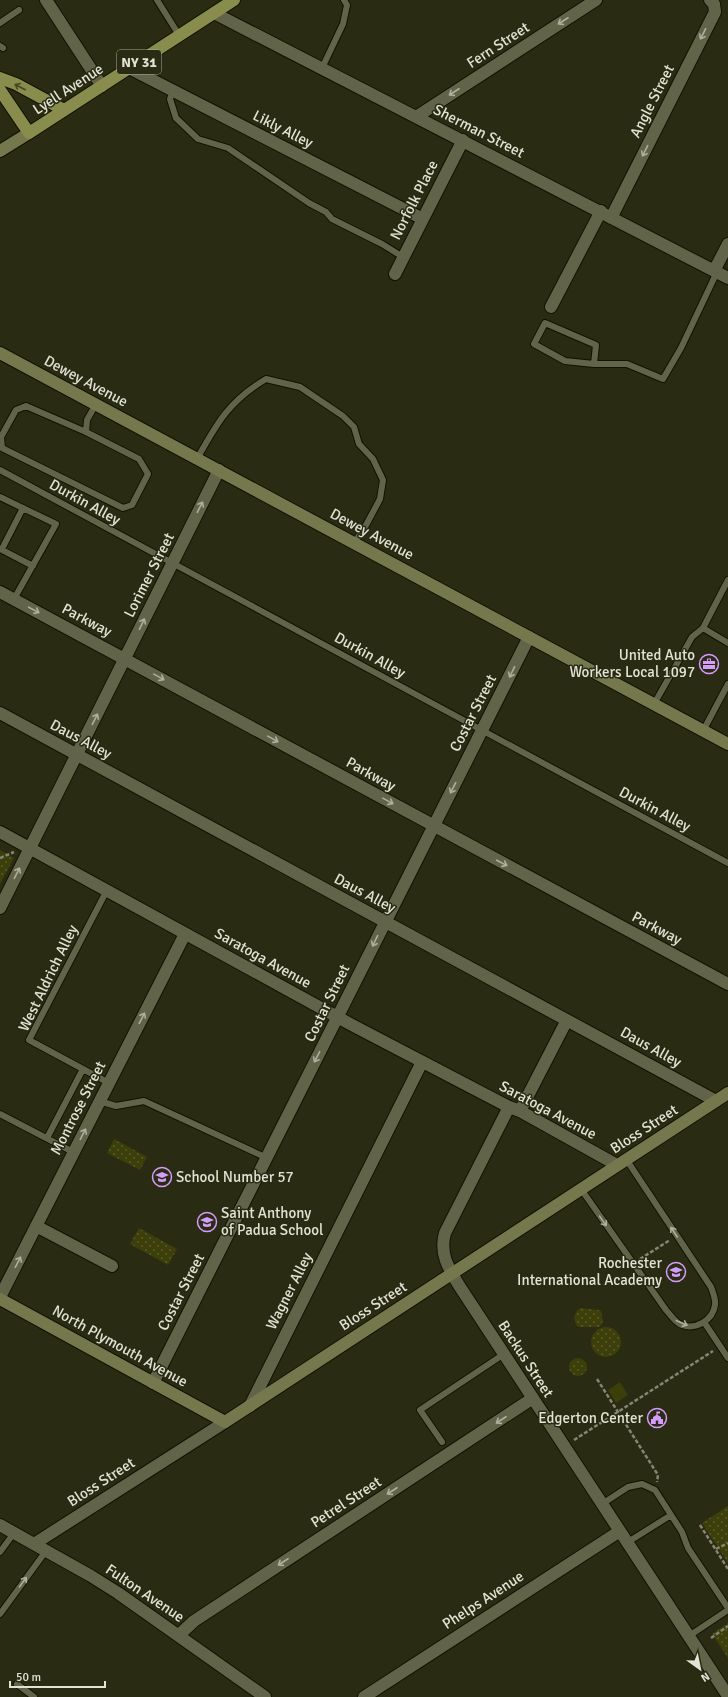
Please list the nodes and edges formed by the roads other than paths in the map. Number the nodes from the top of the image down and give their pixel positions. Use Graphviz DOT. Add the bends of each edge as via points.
graph roads {
  1 [pos="46,0"];
  2 [pos="157,0"];
  3 [pos="234,0"];
  4 [pos="344,0"];
  5 [pos="596,0"];
  6 [pos="710,0"];
  7 [pos="19,10"];
  8 [pos="214,13"];
  9 [pos="0,23"];
  10 [pos="179,35"];
  11 [pos="129,68"];
  12 [pos="322,68"];
  13 [pos="0,78"];
  14 [pos="102,86"];
  15 [pos="0,90"];
  16 [pos="173,91"];
  17 [pos="64,110"];
  18 [pos="416,117"];
  19 [pos="29,133"];
  20 [pos="463,140"];
  21 [pos="0,151"];
  22 [pos="606,214"];
  23 [pos="422,219"];
  24 [pos="728,244"];
  25 [pos="404,257"];
  26 [pos="720,273"];
  27 [pos="395,274"];
  28 [pos="551,307"];
  29 [pos="0,353"];
  30 [pos="594,364"];
  31 [pos="96,404"];
  32 [pos="86,432"];
  33 [pos="197,459"];
  34 [pos="0,470"];
  35 [pos="219,470"];
  36 [pos="0,497"];
  37 [pos="23,508"];
  38 [pos="354,543"];
  39 [pos="1,549"];
  40 [pos="172,563"];
  41 [pos="33,566"];
  42 [pos="728,580"];
  43 [pos="0,592"];
  44 [pos="14,599"];
  45 [pos="703,628"];
  46 [pos="529,637"];
  47 [pos="728,643"];
  48 [pos="125,659"];
  49 [pos="728,684"];
  50 [pos="654,704"];
  51 [pos="0,713"];
  52 [pos="703,730"];
  53 [pos="483,731"];
  54 [pos="728,744"];
  55 [pos="77,755"];
  56 [pos="433,826"];
  57 [pos="0,832"];
  58 [pos="30,848"];
  59 [pos="728,863"];
  60 [pos="107,890"];
  61 [pos="0,908"];
  62 [pos="384,922"];
  63 [pos="185,934"];
  64 [pos="728,984"];
  65 [pos="338,1017"];
  66 [pos="567,1020"];
  67 [pos="422,1062"];
  68 [pos="83,1069"];
  69 [pos="109,1083"];
  70 [pos="728,1093"];
  71 [pos="716,1101"];
  72 [pos="99,1102"];
  73 [pos="509,1107"];
  74 [pos="520,1112"];
  75 [pos="0,1114"];
  76 [pos="47,1138"];
  77 [pos="74,1152"];
  78 [pos="266,1158"];
  79 [pos="622,1162"];
  80 [pos="581,1189"];
  81 [pos="36,1226"];
  82 [pos="112,1266"];
  83 [pos="452,1274"];
  84 [pos="0,1298"];
  85 [pos="704,1322"];
  86 [pos="504,1354"];
  87 [pos="728,1358"];
  88 [pos="153,1382"];
  89 [pos="533,1398"];
  90 [pos="250,1406"];
  91 [pos="225,1422"];
  92 [pos="442,1442"];
  93 [pos="602,1504"];
  94 [pos="671,1515"];
  95 [pos="0,1525"];
  96 [pos="620,1531"];
  97 [pos="14,1533"];
  98 [pos="628,1542"];
  99 [pos="34,1544"];
  100 [pos="46,1551"];
  101 [pos="0,1552"];
  102 [pos="728,1609"];
  103 [pos="0,1614"];
  104 [pos="179,1635"];
  105 [pos="689,1636"];
  106 [pos="17,1684"];
  107 [pos="728,1696"];
  108 [pos="34,1697"];
  109 [pos="265,1697"];
  110 [pos="364,1697"];
  1 -- 14 [label="street"];
  2 -- 10 [label="lane"];
  3 -- 8 [label="main road, Lyell Avenue / NY 31"];
  4 -- 12 [label="lane" via="347,5 343,24"];
  5 -- 18 [label="street, Fern Street, one-way"];
  6 -- 22 [label="street, Angle Street, one-way" via="714,4 715,12"];
  7 -- 9 [label="lane"];
  8 -- 10 [label="main road, Lyell Avenue / NY 31"];
  8 -- 12 [label="street, Sherman Street"];
  10 -- 11 [label="main road, Lyell Avenue / NY 31"];
  11 -- 14 [label="main road, Lyell Avenue / NY 31"];
  11 -- 16 [label="street, Likly Alley"];
  12 -- 18 [label="street, Sherman Street"];
  17 -- 13 [label="main road, one-way"];
  14 -- 17 [label="main road, Lyell Avenue / NY 31"];
  15 -- 19 [label="main road"];
  16 -- 23 [label="street, Likly Alley"];
  16 -- 25 [label="lane" via="170,99 176,118 198,139 228,148 326,212 332,219"];
  17 -- 19 [label="main road, Lyell Avenue / NY 31"];
  18 -- 20 [label="street, Sherman Street"];
  19 -- 21 [label="street, Lyell Avenue"];
  20 -- 22 [label="street, Sherman Street"];
  20 -- 23 [label="street, Norfolk Place"];
  22 -- 26 [label="street, Sherman Street"];
  22 -- 28 [label="street, Angle Street"];
  23 -- 25 [label="street, Norfolk Place"];
  24 -- 26 [label="street"];
  25 -- 27 [label="street, Norfolk Place"];
  26 -- 30 [label="lane" via="663,379 627,364"];
  29 -- 31 [label="street, Dewey Avenue"];
  30 -- 30 [label="lane" via="565,361 534,344 545,323 596,345"];
  31 -- 32 [label="lane" via="87,420"];
  31 -- 33 [label="street, Dewey Avenue"];
  32 -- 32 [label="lane" via="139,459 148,474 132,505 123,508 2,448 1,437 16,410 26,406"];
  33 -- 35 [label="street, Dewey Avenue"];
  33 -- 38 [label="lane" via="217,424 236,401 252,388 266,379 300,387 343,416 354,427 359,444 373,459 383,480 380,499"];
  34 -- 40 [label="lane, Durkin Alley"];
  35 -- 38 [label="street, Dewey Avenue"];
  40 -- 35 [label="street, Lorimer Street, one-way"];
  36 -- 37 [label="lane"];
  37 -- 39 [label="lane"];
  37 -- 41 [label="lane" via="56,524"];
  38 -- 46 [label="street, Dewey Avenue"];
  39 -- 41 [label="lane"];
  48 -- 40 [label="street, Lorimer Street, one-way"];
  40 -- 53 [label="lane, Durkin Alley"];
  41 -- 44 [label="lane"];
  42 -- 45 [label="lane"];
  43 -- 44 [label="street, Parkway"];
  44 -- 48 [label="street, Parkway, one-way"];
  45 -- 47 [label="lane"];
  45 -- 50 [label="lane" via="692,637"];
  46 -- 50 [label="street, Dewey Avenue"];
  46 -- 53 [label="street, Costar Street, one-way"];
  55 -- 48 [label="street, Lorimer Street, one-way"];
  48 -- 56 [label="street, Parkway, one-way"];
  49 -- 52 [label="lane"];
  50 -- 52 [label="street, Dewey Avenue"];
  51 -- 55 [label="street, Daus Alley"];
  52 -- 54 [label="street, Dewey Avenue"];
  53 -- 56 [label="street, Costar Street, one-way"];
  53 -- 59 [label="lane, Durkin Alley"];
  55 -- 58 [label="street, Lorimer Street"];
  55 -- 62 [label="street, Daus Alley"];
  56 -- 62 [label="street, Costar Street"];
  56 -- 64 [label="street, Parkway, one-way"];
  57 -- 58 [label="street, Saratoga Avenue"];
  58 -- 60 [label="street, Saratoga Avenue"];
  61 -- 58 [label="street, Lorimer Street, one-way"];
  60 -- 63 [label="street, Saratoga Avenue"];
  60 -- 68 [label="lane, West Aldrich Alley" via="29,1040"];
  62 -- 65 [label="street, Costar Street, one-way"];
  62 -- 66 [label="street, Daus Alley"];
  63 -- 65 [label="street, Saratoga Avenue"];
  69 -- 63 [label="street, Montrose Street, one-way"];
  65 -- 67 [label="street, Saratoga Avenue"];
  65 -- 78 [label="street, Costar Street, one-way"];
  66 -- 71 [label="street, Daus Alley"];
  66 -- 74 [label="street"];
  67 -- 73 [label="street, Saratoga Avenue"];
  67 -- 90 [label="street, Wagner Alley"];
  68 -- 69 [label="lane, West Aldrich Alley"];
  68 -- 76 [label="lane"];
  69 -- 72 [label="street, Montrose Street"];
  70 -- 71 [label="street, Bloss Street"];
  71 -- 79 [label="street, Bloss Street"];
  77 -- 72 [label="street, Montrose Street, one-way"];
  72 -- 78 [label="lane" via="116,1106 144,1101"];
  73 -- 74 [label="street, Saratoga Avenue"];
  73 -- 83 [label="street, Backus Street" via="445,1233 443,1254"];
  74 -- 79 [label="street, Saratoga Avenue"];
  75 -- 76 [label="lane"];
  76 -- 77 [label="lane"];
  77 -- 81 [label="street, Montrose Street"];
  78 -- 88 [label="street, Costar Street"];
  79 -- 80 [label="street, Bloss Street"];
  85 -- 79 [label="lane, one-way" via="714,1312 716,1304 711,1287"];
  80 -- 83 [label="street, Bloss Street"];
  80 -- 85 [label="lane, one-way" via="677,1322 690,1326"];
  81 -- 82 [label="street"];
  84 -- 81 [label="street, Montrose Street, one-way"];
  83 -- 86 [label="street, Backus Street"];
  83 -- 90 [label="street, Bloss Street"];
  84 -- 88 [label="street, North Plymouth Avenue"];
  85 -- 87 [label="lane"];
  86 -- 89 [label="street, Backus Street"];
  86 -- 92 [label="lane" via="420,1410"];
  88 -- 91 [label="street, North Plymouth Avenue"];
  89 -- 93 [label="street, Backus Street"];
  89 -- 104 [label="street, Petrel Street, one-way" via="194,1620"];
  90 -- 91 [label="street, Bloss Street"];
  91 -- 99 [label="street, Bloss Street"];
  93 -- 94 [label="lane" via="628,1487 642,1484 655,1490"];
  93 -- 96 [label="street, Backus Street"];
  94 -- 98 [label="lane"];
  94 -- 102 [label="lane" via="688,1548"];
  95 -- 97 [label="street, Fulton Avenue"];
  96 -- 98 [label="street, Backus Street"];
  96 -- 110 [label="street, Phelps Avenue"];
  97 -- 99 [label="street, Fulton Avenue"];
  97 -- 101 [label="lane"];
  98 -- 105 [label="street, Backus Street"];
  99 -- 100 [label="street, Fulton Avenue"];
  103 -- 100 [label="lane, one-way"];
  100 -- 104 [label="street, Fulton Avenue" via="91,1576"];
  102 -- 105 [label="lane"];
  104 -- 109 [label="street, Fulton Avenue"];
  105 -- 107 [label="street, Backus Street"];
  106 -- 108 [label="lane"];
}
